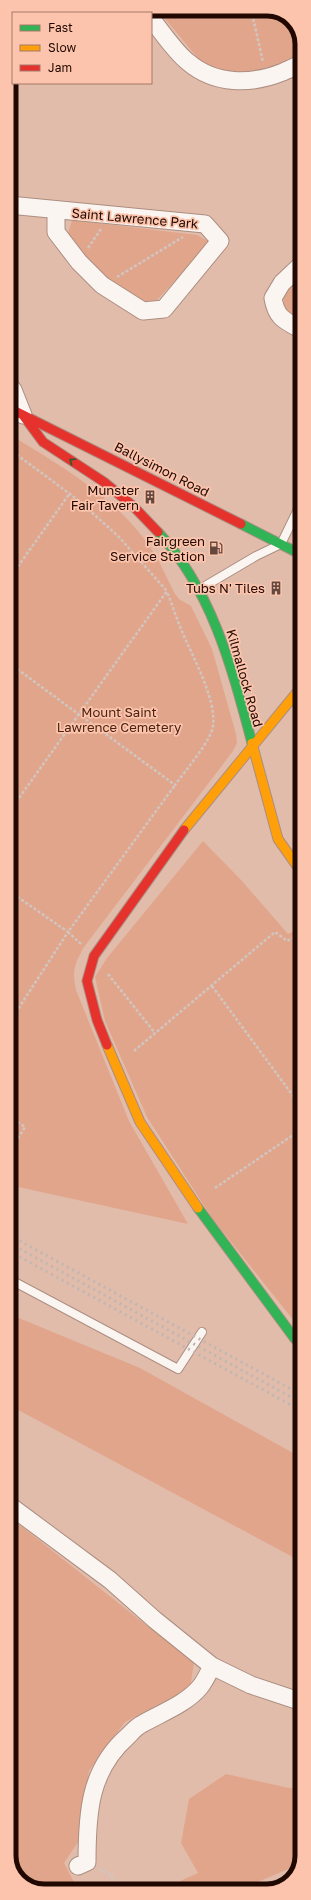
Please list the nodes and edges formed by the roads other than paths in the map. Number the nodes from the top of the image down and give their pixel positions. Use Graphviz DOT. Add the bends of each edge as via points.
graph roads {
  1 [pos="152,19"];
  2 [pos="295,65"];
  3 [pos="16,206"];
  4 [pos="56,211"];
  5 [pos="295,271"];
  6 [pos="295,326"];
  7 [pos="16,411"];
  8 [pos="295,515"];
  9 [pos="281,544"];
  10 [pos="295,551"];
  11 [pos="199,590"];
  12 [pos="295,695"];
  13 [pos="252,747"];
  14 [pos="295,863"];
  15 [pos="16,1283"];
  16 [pos="202,1332"];
  17 [pos="295,1339"];
  18 [pos="16,1510"];
  19 [pos="212,1666"];
  20 [pos="295,1700"];
  21 [pos="82,1864"];
  1 -- 2 [label="street" via="187,62 202,73 234,81 266,79"];
  3 -- 4 [label="street, Saint Lawrence Park"];
  4 -- 4 [label="street, Saint Lawrence Park" via="205,224 220,241 164,309 142,311 102,285 79,262 56,232"];
  5 -- 6 [label="street" via="282,283 273,298 278,315"];
  7 -- 9 [label="street, Ballysimon Road"];
  11 -- 7 [label="street, Kilmallock Road, one-way" via="191,574 165,540 133,506 104,482 43,442"];
  8 -- 9 [label="lane"];
  9 -- 10 [label="street, Ballysimon Road"];
  9 -- 11 [label="lane"];
  11 -- 13 [label="street, Kilmallock Road" via="214,618 231,665"];
  12 -- 13 [label="street"];
  13 -- 14 [label="street, Kilmallock Road" via="278,839"];
  13 -- 17 [label="street" via="173,843 94,956 87,981 97,1020 140,1122 205,1218"];
  15 -- 16 [label="lane" via="178,1369"];
  18 -- 19 [label="street" via="110,1580"];
  19 -- 20 [label="street" via="251,1685"];
  19 -- 21 [label="street" via="200,1687 187,1699 139,1726 118,1744 104,1764 90,1805"];
}
